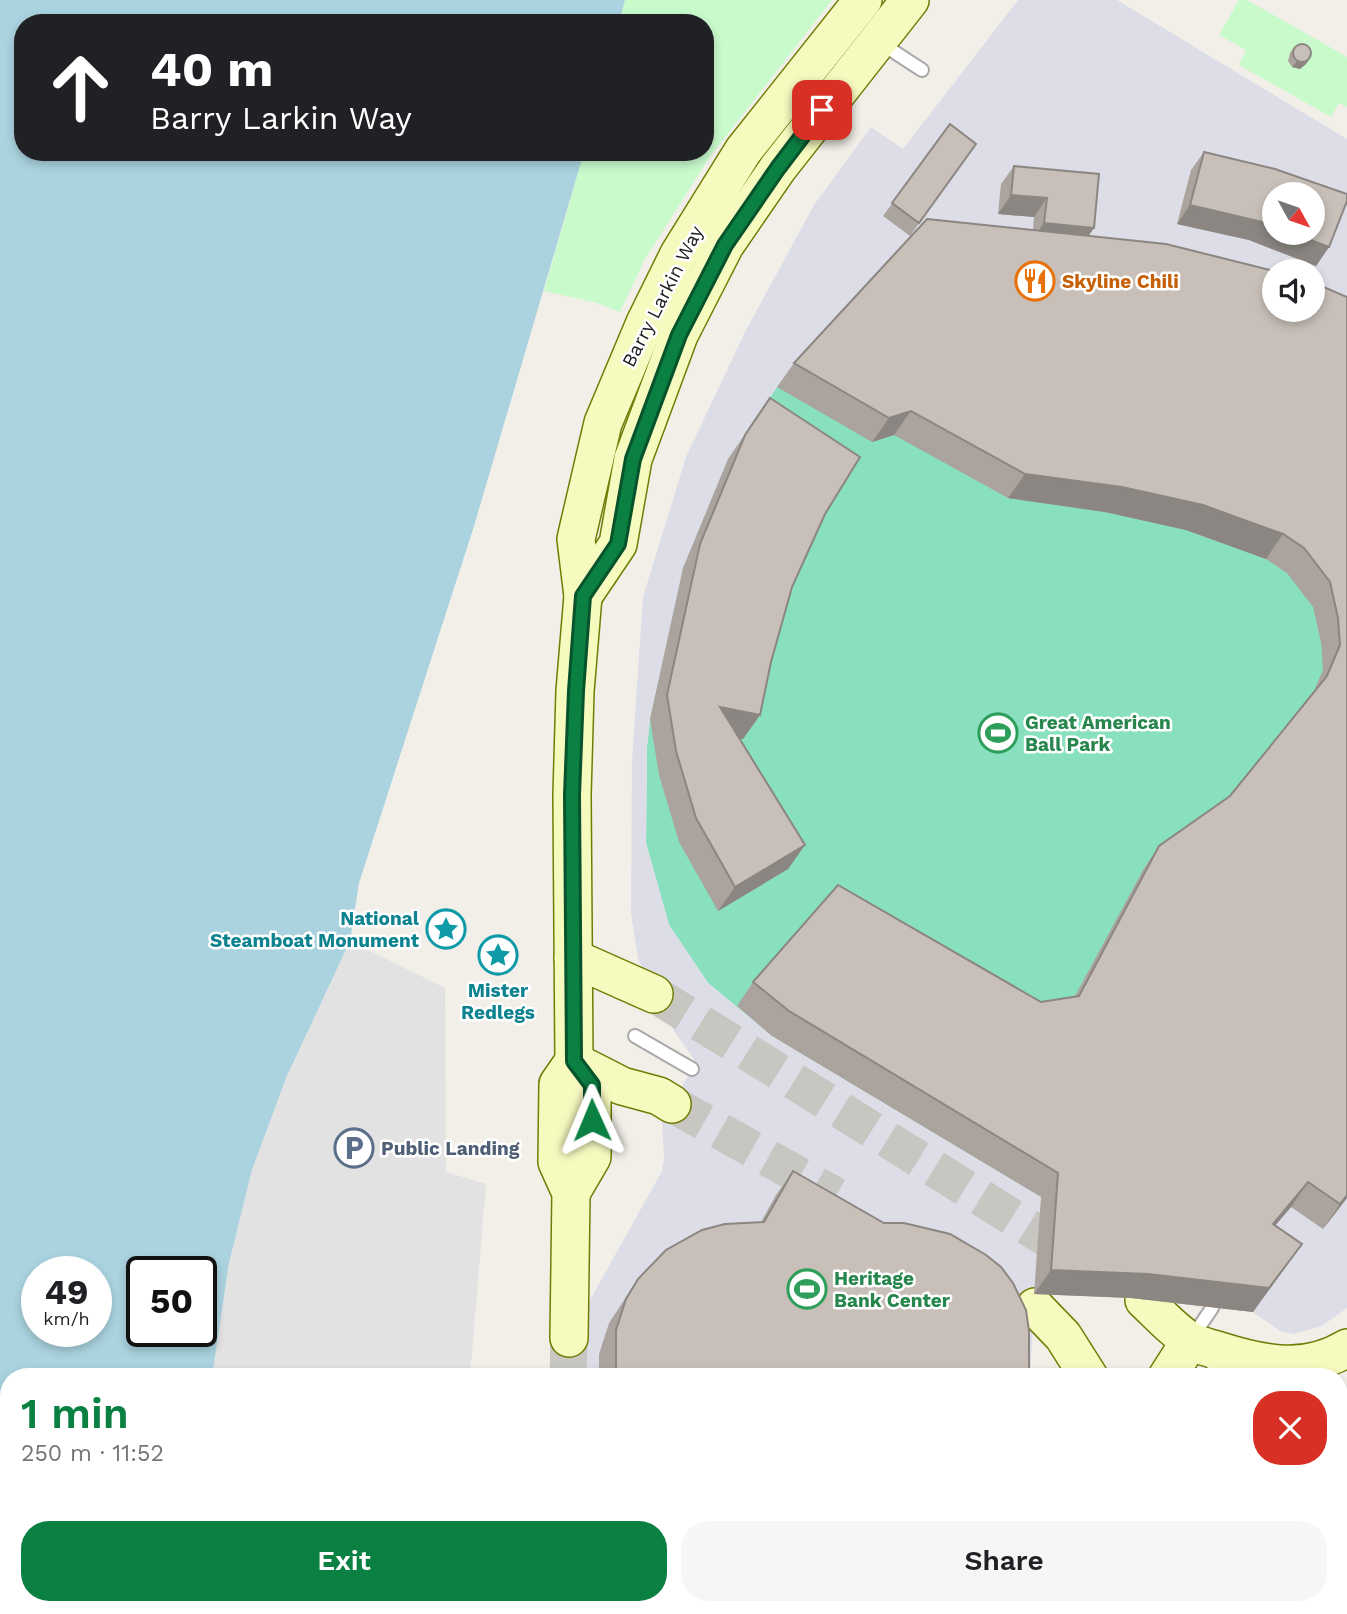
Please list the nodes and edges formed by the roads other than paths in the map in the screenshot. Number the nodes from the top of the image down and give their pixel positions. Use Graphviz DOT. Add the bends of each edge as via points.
graph roads {
  1 [pos="911,0"];
  2 [pos="862,25"];
  3 [pos="922,70"];
  4 [pos="573,958"];
  5 [pos="654,994"];
  6 [pos="635,1036"];
  7 [pos="574,1061"];
  8 [pos="692,1069"];
  9 [pos="672,1104"];
  10 [pos="1144,1300"];
  11 [pos="1035,1307"];
  12 [pos="1212,1308"];
  13 [pos="569,1338"];
  14 [pos="1190,1341"];
  15 [pos="1347,1348"];
  16 [pos="1083,1368"];
  17 [pos="1173,1368"];
  18 [pos="1216,1368"];
  1 -- 2 [label="main road, Barry Larkin Way"];
  2 -- 3 [label="lane"];
  2 -- 4 [label="main road, Barry Larkin Way" via="778,168 725,245 679,335 633,459 618,544 583,596 572,782"];
  4 -- 5 [label="main road"];
  4 -- 7 [label="main road, Barry Larkin Way"];
  6 -- 8 [label="lane"];
  7 -- 9 [label="main road" via="622,1086"];
  7 -- 13 [label="main road" via="592,1085 592,1157 571,1193"];
  10 -- 14 [label="main road"];
  11 -- 16 [label="main road" via="1063,1336"];
  12 -- 14 [label="lane"];
  14 -- 15 [label="main road" via="1270,1364 1310,1364"];
  14 -- 17 [label="main road"];
  14 -- 18 [label="lane"];
}
